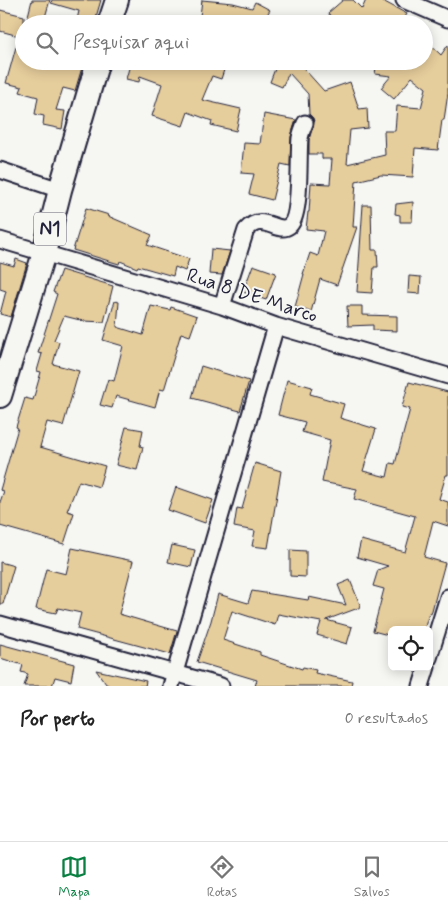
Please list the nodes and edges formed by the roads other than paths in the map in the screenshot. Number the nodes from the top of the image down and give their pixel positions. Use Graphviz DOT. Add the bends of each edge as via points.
graph roads {
  1 [pos="116,0"];
  2 [pos="404,0"];
  3 [pos="112,15"];
  4 [pos="448,19"];
  5 [pos="95,70"];
  6 [pos="305,123"];
  7 [pos="0,170"];
  8 [pos="60,190"];
  9 [pos="0,240"];
  10 [pos="44,253"];
  11 [pos="222,306"];
  12 [pos="276,326"];
  13 [pos="448,376"];
  14 [pos="0,396"];
  15 [pos="448,596"];
  16 [pos="0,624"];
  17 [pos="433,645"];
  18 [pos="426,671"];
  19 [pos="173,679"];
  20 [pos="221,686"];
  21 [pos="421,686"];
  1 -- 3 [label="highway"];
  2 -- 4 [label="street"];
  5 -- 8 [label="highway, N1"];
  6 -- 11 [label="street" via="300,136 293,220 283,228 259,222 250,225"];
  7 -- 8 [label="street"];
  8 -- 10 [label="highway, N1"];
  9 -- 10 [label="street, Rua 8 DE Marco"];
  10 -- 11 [label="street, Rua 8 DE Marco"];
  10 -- 14 [label="highway, N1"];
  11 -- 12 [label="street, Rua 8 DE Marco"];
  12 -- 13 [label="street, Rua 8 DE Marco"];
  12 -- 19 [label="street"];
  15 -- 17 [label="street"];
  16 -- 19 [label="street"];
  18 -- 21 [label="street"];
  19 -- 20 [label="street"];
}
